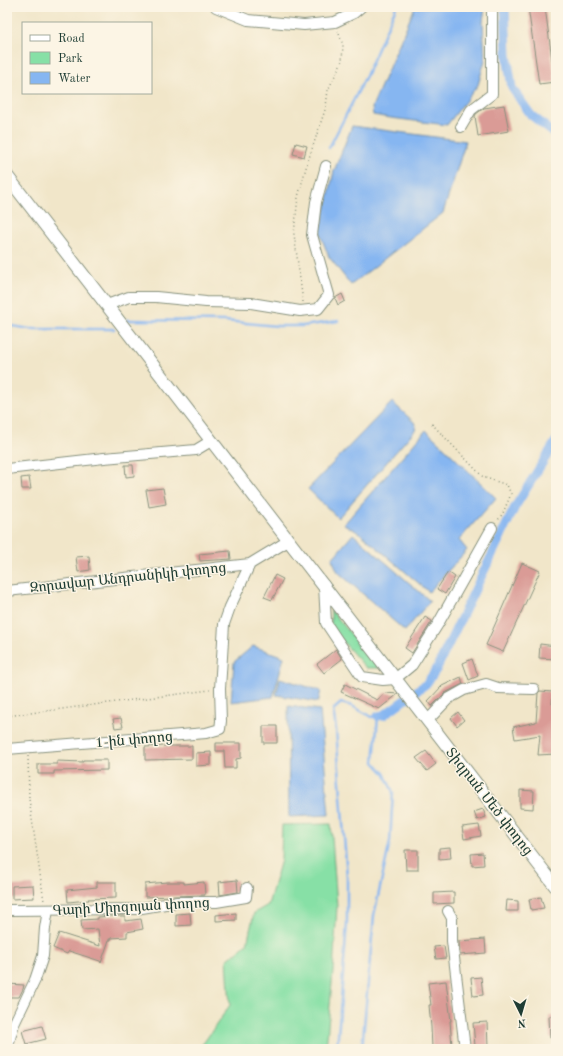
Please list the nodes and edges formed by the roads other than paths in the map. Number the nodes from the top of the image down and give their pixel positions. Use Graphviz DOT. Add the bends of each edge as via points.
graph roads {
  1 [pos="216,7"];
  2 [pos="361,7"];
  3 [pos="492,7"];
  4 [pos="461,127"];
  5 [pos="326,166"];
  6 [pos="7,176"];
  7 [pos="107,305"];
  8 [pos="212,441"];
  9 [pos="7,469"];
  10 [pos="492,528"];
  11 [pos="288,541"];
  12 [pos="250,564"];
  13 [pos="324,586"];
  14 [pos="7,591"];
  15 [pos="398,683"];
  16 [pos="534,689"];
  17 [pos="425,717"];
  18 [pos="7,749"];
  19 [pos="556,887"];
  20 [pos="247,888"];
  21 [pos="7,910"];
  22 [pos="48,910"];
  23 [pos="448,911"];
  24 [pos="8,1049"];
  25 [pos="465,1049"];
  1 -- 2 [label="street" via="248,20 304,25 335,22"];
  3 -- 4 [label="street" via="492,94 471,110"];
  5 -- 7 [label="street" via="316,202 312,235 329,295 318,309 300,311 251,303 149,297 129,297"];
  6 -- 7 [label="main road, Տիգրան Մեծ փողոց"];
  7 -- 8 [label="main road, Տիգրան Մեծ փողոց"];
  8 -- 9 [label="street" via="196,450"];
  8 -- 11 [label="main road, Տիգրան Մեծ փողոց"];
  10 -- 15 [label="street" via="438,624"];
  11 -- 12 [label="street"];
  11 -- 13 [label="main road, Տիգրան Մեծ փողոց"];
  12 -- 14 [label="street, Զորավար Անդրանիկի փողոց"];
  12 -- 18 [label="street, 1-ին փողոց" via="224,624 220,730"];
  13 -- 15 [label="main road, Տիգրան Մեծ փողոց"];
  13 -- 15 [label="street" via="326,623 362,677"];
  15 -- 17 [label="main road, Տիգրան Մեծ փողոց"];
  16 -- 17 [label="street" via="498,688 486,684 464,690"];
  17 -- 19 [label="main road, Տիգրան Մեծ փողոց"];
  20 -- 22 [label="street, Գարի Միրզոյան փողոց" via="246,896 216,902 177,902 136,908"];
  21 -- 22 [label="street, Գարի Միրզոյան փողոց"];
  22 -- 24 [label="street" via="43,956 35,980 14,1024"];
  23 -- 25 [label="street" via="452,918 452,941"];
}
